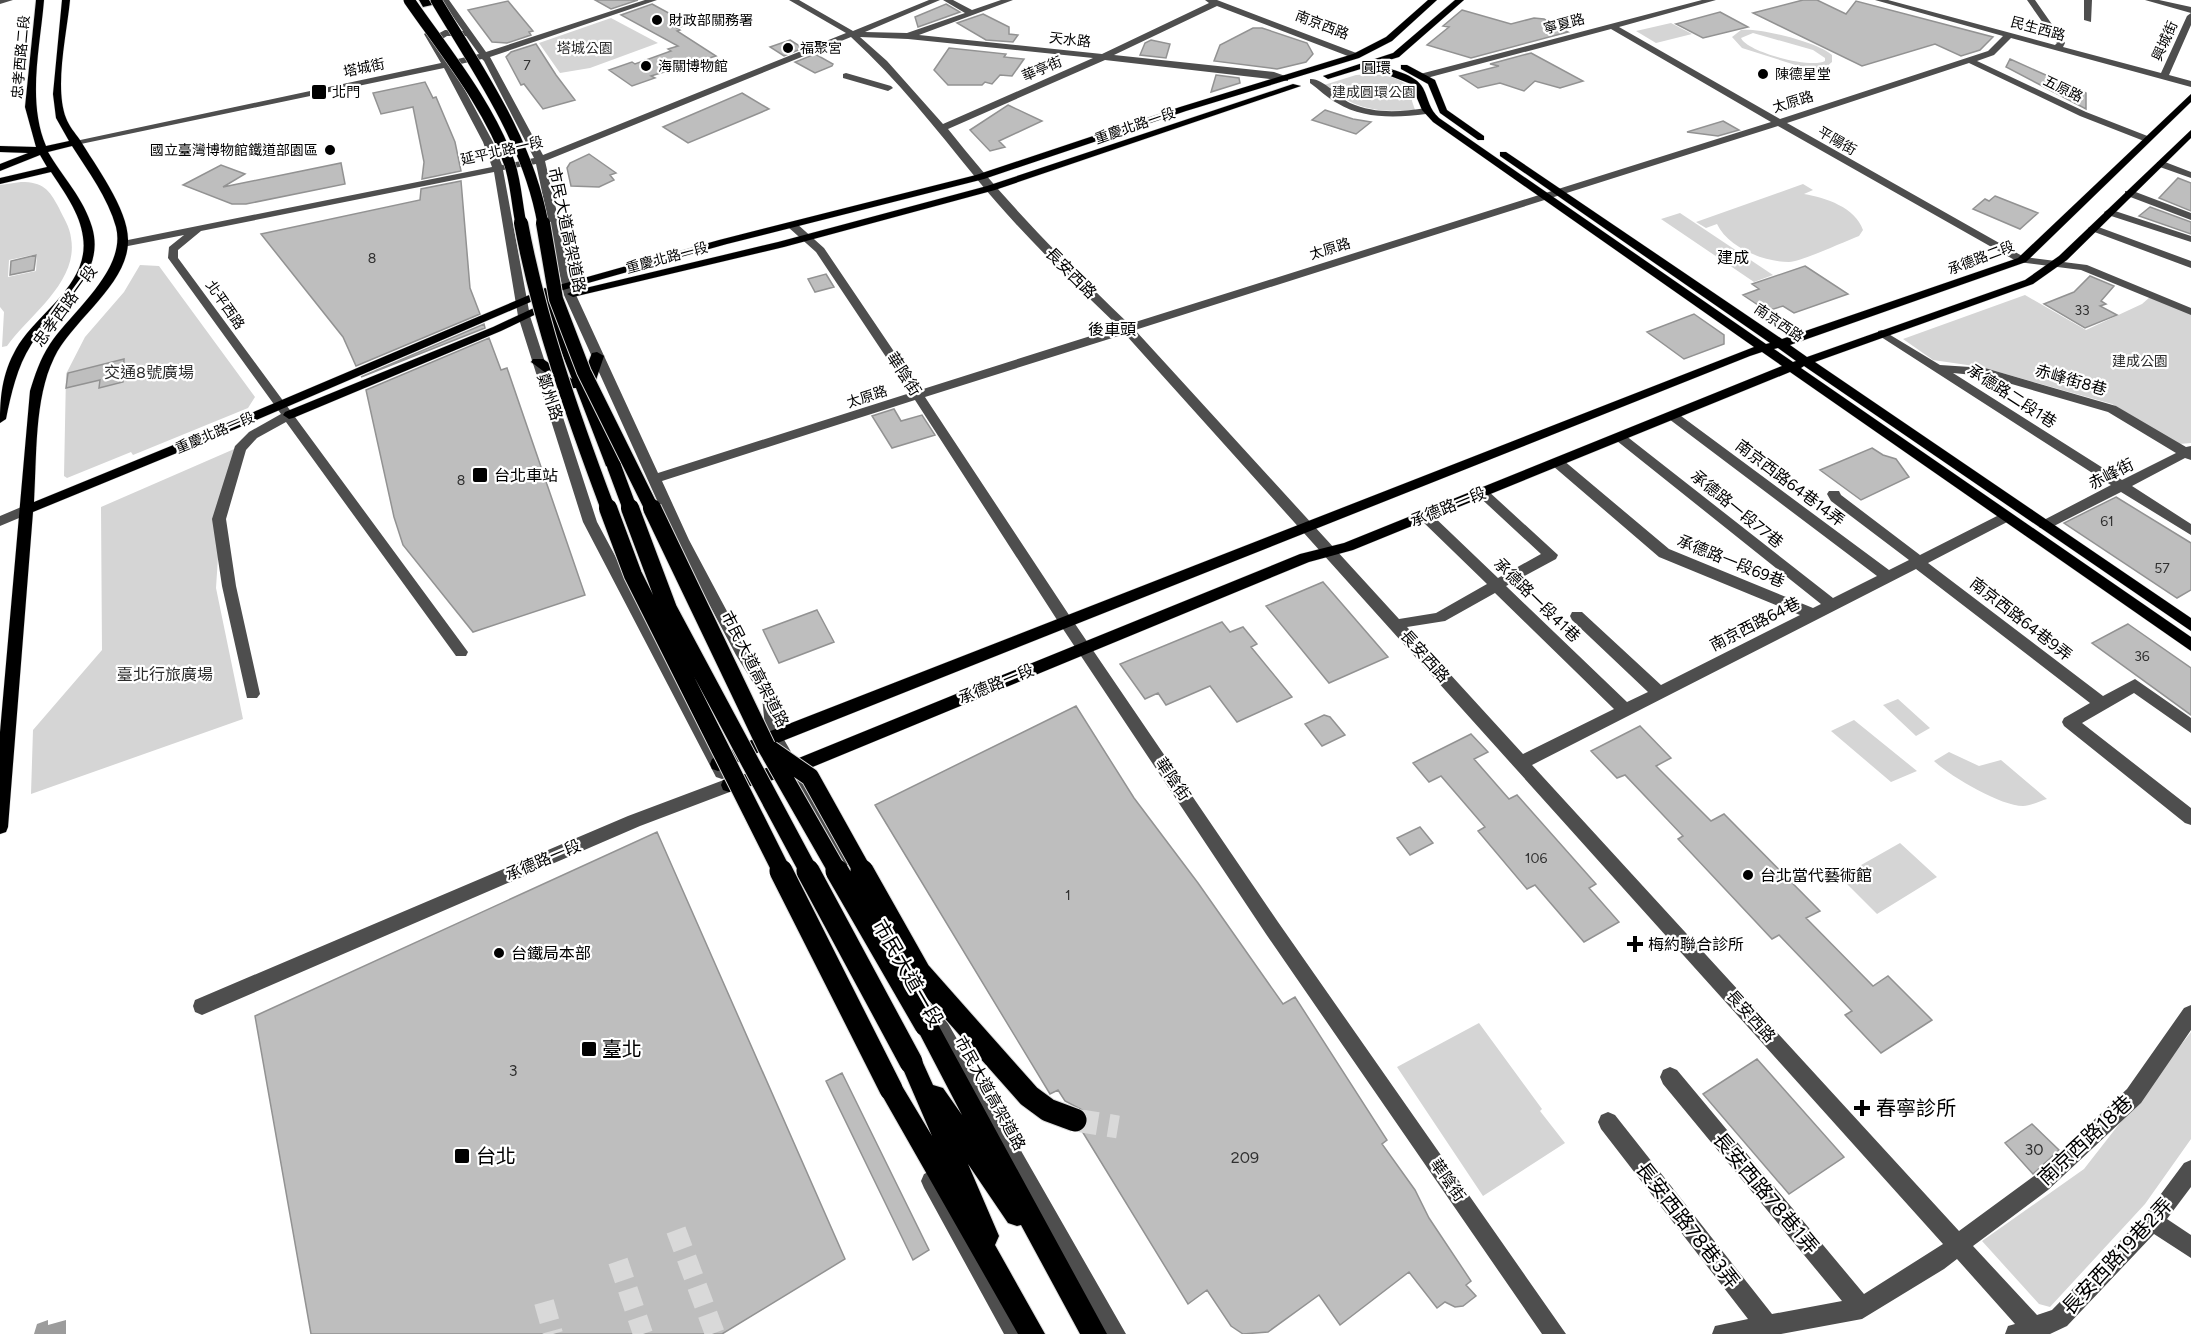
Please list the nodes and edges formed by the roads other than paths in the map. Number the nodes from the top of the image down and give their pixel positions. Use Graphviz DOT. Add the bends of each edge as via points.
graph roads {
  1 [pos="9,0"];
  2 [pos="40,0"];
  3 [pos="66,0"];
  4 [pos="404,0"];
  5 [pos="409,0"];
  6 [pos="446,0"];
  7 [pos="653,0"];
  8 [pos="793,0"];
  9 [pos="936,0"];
  10 [pos="947,0"];
  11 [pos="1009,0"];
  12 [pos="1433,0"];
  13 [pos="1460,0"];
  14 [pos="1712,0"];
  15 [pos="1879,0"];
  16 [pos="2031,0"];
  17 [pos="2088,0"];
  18 [pos="2149,0"];
  19 [pos="1213,1"];
  20 [pos="0,2"];
  21 [pos="429,2"];
  22 [pos="2191,10"];
  23 [pos="971,13"];
  24 [pos="2191,16"];
  25 [pos="2088,20"];
  26 [pos="1610,26"];
  27 [pos="851,33"];
  28 [pos="2009,35"];
  29 [pos="908,36"];
  30 [pos="467,40"];
  31 [pos="2057,48"];
  32 [pos="442,55"];
  33 [pos="485,55"];
  34 [pos="1356,56"];
  35 [pos="1103,57"];
  36 [pos="1381,60"];
  37 [pos="1970,60"];
  38 [pos="1367,64"];
  39 [pos="498,65"];
  40 [pos="846,76"];
  41 [pos="1423,76"];
  42 [pos="2164,76"];
  43 [pos="1285,79"];
  44 [pos="1312,81"];
  45 [pos="2191,84"];
  46 [pos="496,86"];
  47 [pos="888,88"];
  48 [pos="2191,98"];
  49 [pos="1426,111"];
  50 [pos="1778,122"];
  51 [pos="942,128"];
  52 [pos="2191,133"];
  53 [pos="2146,139"];
  54 [pos="75,142"];
  55 [pos="0,149"];
  56 [pos="43,150"];
  57 [pos="539,164"];
  58 [pos="2161,164"];
  59 [pos="0,168"];
  60 [pos="54,168"];
  61 [pos="498,168"];
  62 [pos="555,169"];
  63 [pos="2191,175"];
  64 [pos="980,177"];
  65 [pos="0,181"];
  66 [pos="991,188"];
  67 [pos="1561,192"];
  68 [pos="2129,193"];
  69 [pos="1548,196"];
  70 [pos="2109,212"];
  71 [pos="2191,217"];
  72 [pos="792,225"];
  73 [pos="201,227"];
  74 [pos="2093,228"];
  75 [pos="809,237"];
  76 [pos="2191,238"];
  77 [pos="123,244"];
  78 [pos="2022,260"];
  79 [pos="2056,264"];
  80 [pos="2191,266"];
  81 [pos="568,290"];
  82 [pos="547,298"];
  83 [pos="520,302"];
  84 [pos="2191,312"];
  85 [pos="524,316"];
  86 [pos="1126,328"];
  87 [pos="1882,333"];
  88 [pos="1780,344"];
  89 [pos="1762,347"];
  90 [pos="597,356"];
  91 [pos="1806,361"];
  92 [pos="538,362"];
  93 [pos="1791,367"];
  94 [pos="1936,368"];
  95 [pos="584,395"];
  96 [pos="919,396"];
  97 [pos="284,410"];
  98 [pos="1673,417"];
  99 [pos="0,419"];
  100 [pos="1621,438"];
  101 [pos="2189,453"];
  102 [pos="1558,463"];
  103 [pos="653,479"];
  104 [pos="2123,487"];
  105 [pos="1482,493"];
  106 [pos="1834,494"];
  107 [pos="26,510"];
  108 [pos="1425,516"];
  109 [pos="2006,517"];
  110 [pos="0,520"];
  111 [pos="2045,525"];
  112 [pos="1307,526"];
  113 [pos="2191,530"];
  114 [pos="1332,553"];
  115 [pos="1918,561"];
  116 [pos="1888,577"];
  117 [pos="1495,586"];
  118 [pos="1832,605"];
  119 [pos="1814,614"];
  120 [pos="1577,616"];
  121 [pos="1066,622"];
  122 [pos="2191,625"];
  123 [pos="1397,626"];
  124 [pos="2191,645"];
  125 [pos="1084,648"];
  126 [pos="461,652"];
  127 [pos="1659,693"];
  128 [pos="252,694"];
  129 [pos="2102,704"];
  130 [pos="1625,710"];
  131 [pos="2191,727"];
  132 [pos="771,742"];
  133 [pos="1521,763"];
  134 [pos="718,764"];
  135 [pos="792,768"];
  136 [pos="729,784"];
  137 [pos="2191,819"];
  138 [pos="0,826"];
  139 [pos="202,1006"];
  140 [pos="2191,1014"];
  141 [pos="911,1062"];
  142 [pos="1670,1077"];
  143 [pos="1076,1120"];
  144 [pos="1608,1122"];
  145 [pos="2191,1170"];
  146 [pos="2153,1221"];
  147 [pos="1958,1245"];
  148 [pos="2191,1248"];
  149 [pos="1068,1287"];
  150 [pos="1862,1308"];
  151 [pos="1768,1327"];
  152 [pos="1023,1328"];
  153 [pos="2029,1332"];
  154 [pos="1094,1334"];
  155 [pos="1115,1334"];
  156 [pos="1555,1334"];
  157 [pos="1723,1334"];
  1 -- 20 [label="street"];
  2 -- 56 [label="main road, 忠孝西路二段" via="30,107"];
  3 -- 54 [label="main road" via="58,105"];
  4 -- 32 [label="street, 鄭州路"];
  5 -- 32 [label="highway, bridge"];
  6 -- 30 [label="street"];
  7 -- 33 [label="street, 塔城街"];
  8 -- 27 [label="street, 長安西路"];
  9 -- 27 [label="street, 延平北路一段"];
  10 -- 23 [label="street"];
  11 -- 23 [label="street"];
  12 -- 34 [label="main road, 重慶北路一段" via="1377,49"];
  13 -- 36 [label="main road, 重慶北路一段" via="1396,55"];
  14 -- 26 [label="street, 寧夏路"];
  15 -- 28 [label="street, 民生西路"];
  16 -- 31 [label="street" via="2061,43"];
  17 -- 25 [label="street"];
  18 -- 22 [label="street"];
  19 -- 34 [label="street, 南京西路"];
  19 -- 35 [label="street, 華亭街"];
  21 -- 30 [label="highway, 市民大道高架道路, bridge"];
  21 -- 32 [label="highway, bridge"];
  23 -- 29 [label="street"];
  24 -- 42 [label="street, 興城街"];
  26 -- 41 [label="street, 寧夏路"];
  26 -- 50 [label="street, 平陽街"];
  27 -- 29 [label="street, 天水路"];
  27 -- 51 [label="street, 長安西路" via="884,63"];
  27 -- 57 [label="street, 延平北路一段"];
  28 -- 31 [label="street, 民生西路"];
  28 -- 37 [label="street, 太原路" via="1991,53"];
  29 -- 35 [label="street, 天水路"];
  30 -- 32 [label="street" via="445,33 434,40"];
  30 -- 33 [label="street"];
  30 -- 132 [label="highway, 市民大道高架道路, bridge" via="528,164 539,202 556,299 584,372 704,621"];
  31 -- 42 [label="street, 民生西路"];
  32 -- 33 [label="street, 塔城街"];
  32 -- 54 [label="street, 塔城街"];
  32 -- 61 [label="street, 鄭州路"];
  32 -- 152 [label="highway, bridge" via="492,127 510,165 530,272 587,453 633,575 891,1089"];
  33 -- 57 [label="street"];
  34 -- 36 [label="main road, 南京西路"];
  34 -- 38 [label="main road, 南京西路"];
  34 -- 43 [label="main road, 重慶北路一段"];
  35 -- 43 [label="street, 天水路"];
  35 -- 51 [label="street, 華亭街"];
  36 -- 38 [label="main road, 重慶北路一段"];
  36 -- 41 [label="main road, 南京西路"];
  37 -- 50 [label="street, 太原路"];
  37 -- 53 [label="street, 五原路"];
  38 -- 44 [label="main road, 重慶北路一段"];
  38 -- 49 [label="main road, 南京西路" via="1414,82 1419,86"];
  39 -- 46 [label="street" via="507,83"];
  40 -- 47 [label="street"];
  41 -- 67 [label="main road, 南京西路" via="1436,88 1443,111"];
  42 -- 45 [label="street, 民生西路"];
  43 -- 64 [label="main road, 重慶北路一段"];
  44 -- 49 [label="street" via="1358,110 1384,114"];
  44 -- 66 [label="main road, 重慶北路一段"];
  48 -- 53 [label="main road, 承德路二段"];
  49 -- 69 [label="main road, 南京西路"];
  50 -- 67 [label="street, 太原路"];
  50 -- 78 [label="street, 平陽街"];
  51 -- 64 [label="street, 長安西路"];
  52 -- 58 [label="main road"];
  53 -- 78 [label="main road, 承德路二段"];
  54 -- 56 [label="main road"];
  54 -- 77 [label="main road" via="120,223"];
  55 -- 56 [label="main road"];
  56 -- 59 [label="main road"];
  56 -- 60 [label="main road, 忠孝西路一段"];
  57 -- 61 [label="street, 延平北路一段"];
  57 -- 62 [label="street"];
  57 -- 81 [label="street"];
  58 -- 63 [label="street"];
  58 -- 68 [label="main road"];
  60 -- 65 [label="main road"];
  60 -- 99 [label="main road, 忠孝西路一段" via="88,230 90,250 80,275 38,327 15,364"];
  61 -- 73 [label="street, 延平北路一段"];
  61 -- 83 [label="street, 鄭州路"];
  64 -- 66 [label="street, 長安西路"];
  64 -- 72 [label="main road, 重慶北路一段"];
  66 -- 75 [label="main road, 重慶北路一段"];
  66 -- 86 [label="street, 長安西路"];
  67 -- 69 [label="street, 太原路"];
  67 -- 88 [label="main road, 南京西路"];
  68 -- 70 [label="main road"];
  68 -- 71 [label="street"];
  69 -- 86 [label="street, 太原路"];
  69 -- 89 [label="main road, 南京西路"];
  70 -- 74 [label="main road"];
  70 -- 76 [label="street"];
  72 -- 75 [label="street, 華陰街"];
  72 -- 81 [label="main road, 重慶北路一段"];
  73 -- 77 [label="street, 延平北路一段"];
  73 -- 97 [label="street, 北平西路" via="173,249 173,258"];
  74 -- 79 [label="main road"];
  74 -- 80 [label="street"];
  75 -- 81 [label="main road, 重慶北路一段"];
  75 -- 96 [label="street, 華陰街"];
  77 -- 107 [label="main road, 忠孝西路一段" via="105,284 57,341 41,373 36,391"];
  78 -- 79 [label="street, 平陽街"];
  78 -- 88 [label="main road, 承德路二段"];
  79 -- 84 [label="street, 平陽街" via="2083,267"];
  79 -- 87 [label="main road" via="2029,282"];
  81 -- 82 [label="main road, 重慶北路一段"];
  81 -- 90 [label="street"];
  82 -- 83 [label="main road, 重慶北路一段"];
  82 -- 85 [label="main road, 重慶北路一段"];
  82 -- 95 [label="highway"];
  83 -- 85 [label="street, 鄭州路"];
  83 -- 97 [label="main road, 重慶北路一段"];
  85 -- 92 [label="street, 鄭州路"];
  85 -- 97 [label="main road, 重慶北路一段"];
  86 -- 96 [label="street, 太原路"];
  86 -- 112 [label="street, 長安西路"];
  87 -- 91 [label="main road"];
  87 -- 94 [label="street, 承德路二段1巷"];
  88 -- 89 [label="main road, 承德路二段"];
  88 -- 91 [label="main road, 南京西路"];
  89 -- 93 [label="main road, 南京西路"];
  89 -- 112 [label="main road, 承德路一段"];
  90 -- 95 [label="highway"];
  90 -- 103 [label="street"];
  91 -- 93 [label="main road"];
  91 -- 111 [label="main road, 南京西路"];
  92 -- 95 [label="highway"];
  92 -- 134 [label="street, 鄭州路" via="590,522"];
  93 -- 98 [label="main road, 承德路一段" via="1686,408"];
  93 -- 109 [label="main road, 南京西路"];
  94 -- 101 [label="street, 赤峰街8巷" via="1985,372 2112,409"];
  94 -- 104 [label="street, 承德路二段1巷"];
  95 -- 141 [label="highway, bridge" via="668,609"];
  96 -- 103 [label="street, 太原路"];
  96 -- 121 [label="street, 華陰街"];
  97 -- 107 [label="main road, 重慶北路一段"];
  97 -- 126 [label="street, 北平西路"];
  97 -- 128 [label="street" via="240,449 219,519"];
  98 -- 100 [label="main road, 承德路一段"];
  98 -- 116 [label="street, 南京西路64巷14弄"];
  100 -- 102 [label="main road, 承德路一段"];
  100 -- 118 [label="street, 承德路一段77巷"];
  101 -- 104 [label="street, 赤峰街"];
  102 -- 105 [label="main road, 承德路一段"];
  102 -- 119 [label="street, 承德路一段69巷" via="1664,552"];
  103 -- 132 [label="street" via="715,604 770,696"];
  104 -- 111 [label="street, 赤峰街"];
  104 -- 113 [label="street, 承德路二段1巷"];
  105 -- 108 [label="main road, 承德路一段"];
  105 -- 117 [label="street" via="1551,555"];
  106 -- 115 [label="street, 南京西路64巷9弄"];
  107 -- 110 [label="street, 重慶北路一段"];
  107 -- 138 [label="main road, 忠孝西路一段"];
  108 -- 114 [label="main road, 承德路一段"];
  108 -- 117 [label="street, 承德路一段41巷"];
  109 -- 115 [label="street, 南京西路64巷"];
  109 -- 124 [label="main road, 南京西路"];
  111 -- 122 [label="main road, 南京西路"];
  112 -- 114 [label="street, 長安西路"];
  112 -- 121 [label="main road, 承德路一段"];
  114 -- 123 [label="street, 長安西路"];
  114 -- 125 [label="main road, 承德路一段" via="1305,558"];
  115 -- 116 [label="street, 南京西路64巷"];
  115 -- 129 [label="street, 南京西路64巷9弄"];
  116 -- 118 [label="street, 南京西路64巷"];
  117 -- 123 [label="street" via="1440,617 1426,621 1413,618"];
  117 -- 130 [label="street, 承德路一段41巷"];
  118 -- 119 [label="street, 南京西路64巷"];
  119 -- 127 [label="street, 南京西路64巷"];
  120 -- 127 [label="street"];
  121 -- 125 [label="street, 華陰街"];
  121 -- 132 [label="main road, 承德路一段"];
  123 -- 133 [label="street, 長安西路"];
  125 -- 135 [label="main road, 承德路一段"];
  125 -- 156 [label="street, 華陰街" via="1272,928"];
  127 -- 130 [label="street, 南京西路64巷"];
  129 -- 131 [label="street" via="2135,685"];
  129 -- 137 [label="street" via="2070,722"];
  130 -- 133 [label="street, 南京西路64巷"];
  132 -- 134 [label="main road, 承德路一段"];
  132 -- 135 [label="street, 市民大道一段"];
  132 -- 143 [label="highway, bridge" via="810,777 919,972 1029,1096 1048,1110"];
  132 -- 149 [label="highway, 市民大道高架道路, bridge"];
  133 -- 147 [label="street, 長安西路"];
  134 -- 136 [label="street, 鄭州路"];
  135 -- 136 [label="main road, 承德路一段"];
  135 -- 155 [label="street, 市民大道一段"];
  136 -- 139 [label="street, 承德路一段" via="633,821"];
  136 -- 152 [label="street" via="883,1089"];
  140 -- 147 [label="street, 南京西路18巷" via="2134,1096 2041,1183"];
  141 -- 149 [label="highway"];
  141 -- 152 [label="highway"];
  142 -- 150 [label="street, 長安西路78巷1弄"];
  144 -- 151 [label="street, 長安西路78巷3弄"];
  145 -- 146 [label="street, 長安西路19巷2弄"];
  146 -- 148 [label="street"];
  146 -- 153 [label="street, 長安西路19巷2弄" via="2059,1318"];
  147 -- 150 [label="street, 南京西路18巷" via="1937,1263"];
  147 -- 153 [label="street, 長安西路"];
  149 -- 154 [label="highway, 市民大道高架道路"];
  150 -- 151 [label="street, 南京西路18巷"];
  151 -- 157 [label="street, 南京西路18巷"];
}
